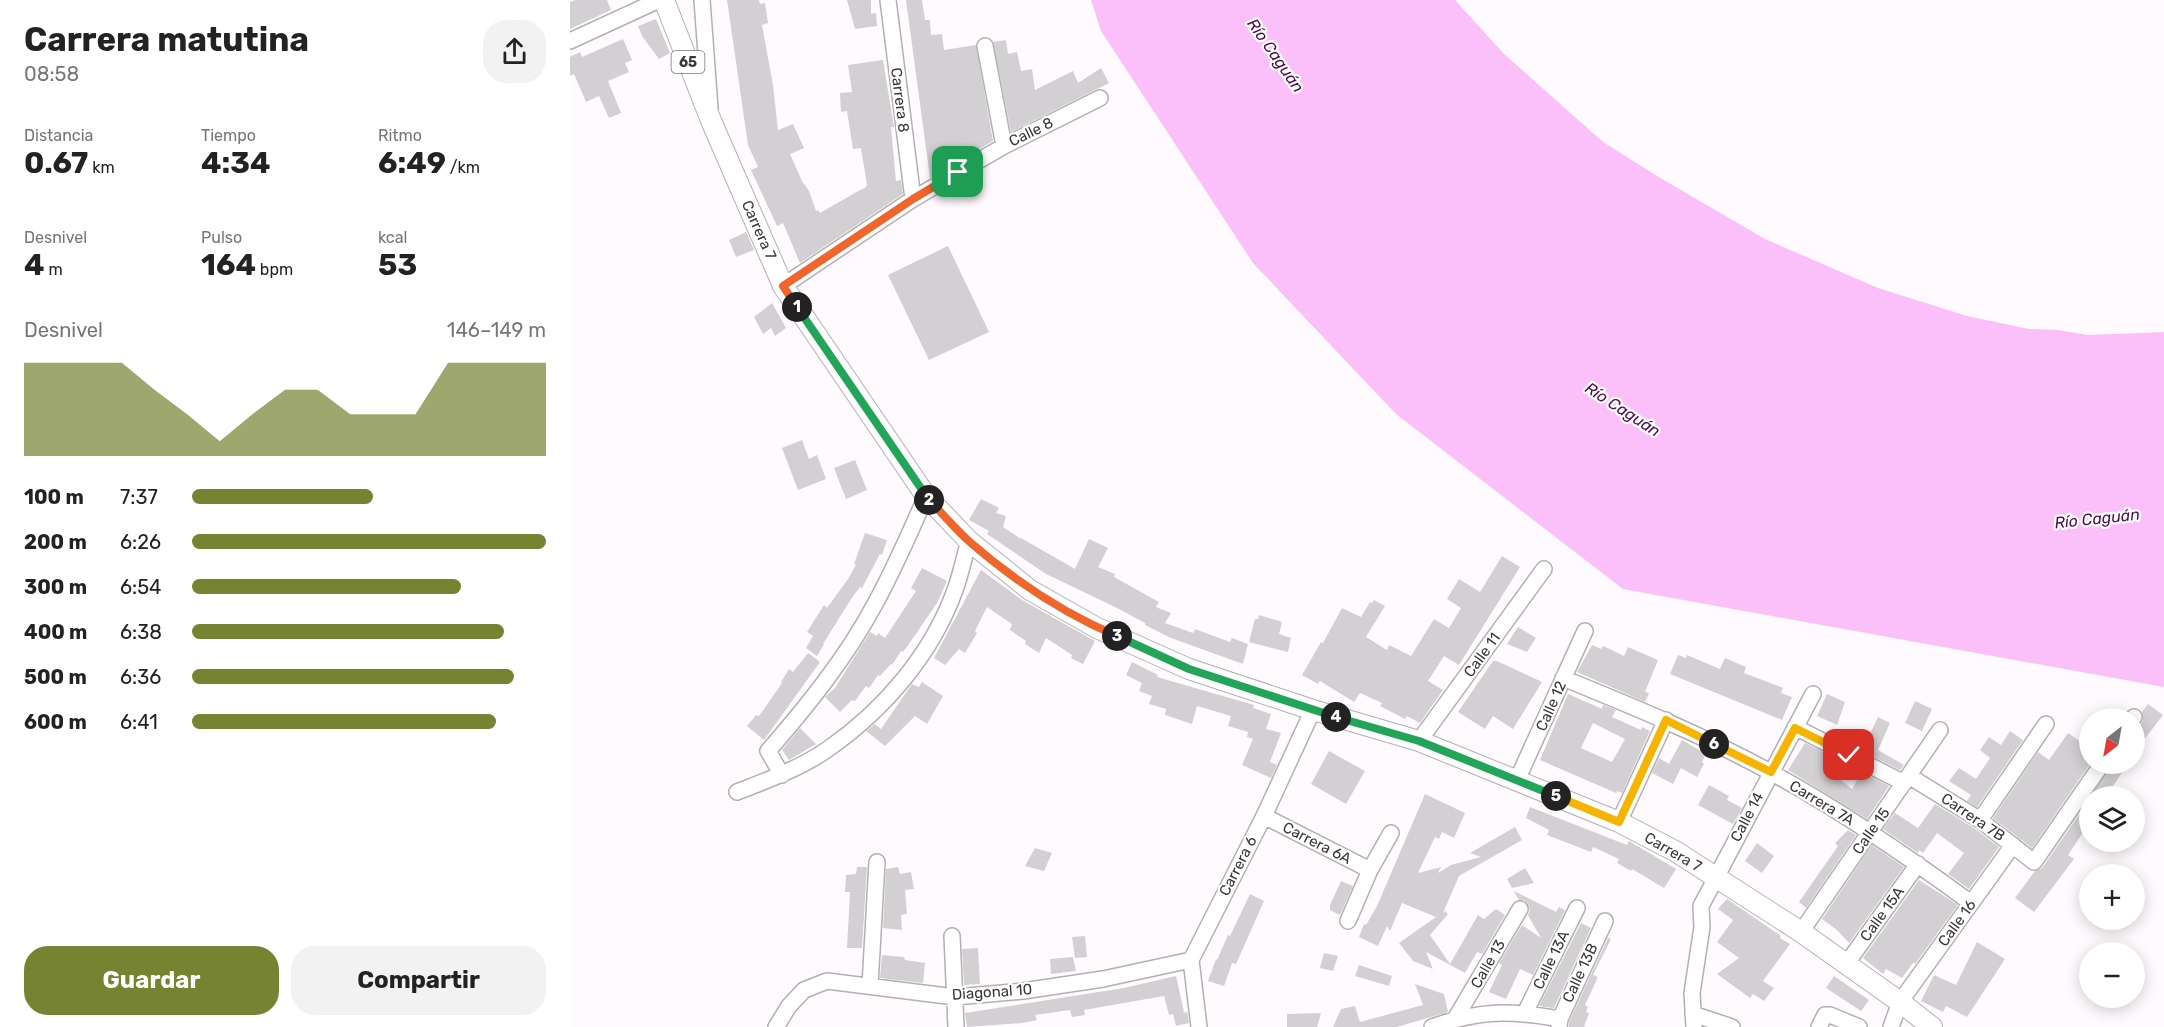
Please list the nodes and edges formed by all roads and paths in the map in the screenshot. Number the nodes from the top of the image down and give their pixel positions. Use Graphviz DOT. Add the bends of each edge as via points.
graph roads {
  1 [pos="659,0"];
  2 [pos="663,0"];
  3 [pos="702,0"];
  4 [pos="888,0"];
  5 [pos="570,41"];
  6 [pos="985,46"];
  7 [pos="1100,98"];
  8 [pos="712,123"];
  9 [pos="1004,146"];
  10 [pos="913,199"];
  11 [pos="783,286"];
  12 [pos="926,496"];
  13 [pos="969,541"];
  14 [pos="1544,569"];
  15 [pos="1585,631"];
  16 [pos="1563,678"];
  17 [pos="1813,694"];
  18 [pos="1313,710"];
  19 [pos="1666,720"];
  20 [pos="2046,724"];
  21 [pos="1795,728"];
  22 [pos="1941,730"];
  23 [pos="1419,741"];
  24 [pos="1771,772"];
  25 [pos="2095,774"];
  26 [pos="782,775"];
  27 [pos="1906,779"];
  28 [pos="1517,780"];
  29 [pos="737,792"];
  30 [pos="1264,816"];
  31 [pos="1980,820"];
  32 [pos="1619,822"];
  33 [pos="1870,831"];
  34 [pos="1391,833"];
  35 [pos="2013,845"];
  36 [pos="877,862"];
  37 [pos="1918,864"];
  38 [pos="1370,870"];
  39 [pos="1716,878"];
  40 [pos="1971,903"];
  41 [pos="1577,908"];
  42 [pos="1520,909"];
  43 [pos="1348,921"];
  44 [pos="1605,921"];
  45 [pos="1801,932"];
  46 [pos="952,936"];
  47 [pos="1191,960"];
  48 [pos="1847,963"];
  49 [pos="870,986"];
  50 [pos="955,997"];
  51 [pos="1900,1002"];
  52 [pos="1525,1013"];
  53 [pos="1455,1019"];
  54 [pos="1496,1020"];
  55 [pos="1694,1021"];
  56 [pos="1822,1021"];
  57 [pos="1559,1023"];
  58 [pos="776,1027"];
  59 [pos="956,1027"];
  60 [pos="1199,1027"];
  61 [pos="1432,1027"];
  62 [pos="1732,1027"];
  63 [pos="1858,1027"];
  64 [pos="1891,1027"];
  65 [pos="1932,1027"];
  1 -- 5 [label="street"];
  2 -- 8 [label="main road, 65"];
  3 -- 8 [label="street, Carrera 7"];
  4 -- 10 [label="street, Carrera 8"];
  6 -- 9 [label="street"];
  7 -- 9 [label="street, Calle 8"];
  8 -- 11 [label="main road, Carrera 7 / 65"];
  9 -- 10 [label="street, Calle 8"];
  10 -- 11 [label="street, Calle 8"];
  11 -- 12 [label="main road, Carrera 7 / 65"];
  12 -- 13 [label="main road, Carrera 7 / 65"];
  12 -- 26 [label="street" via="875,605 807,705 768,751"];
  13 -- 18 [label="main road, Carrera 7 / 65" via="1030,590 1097,628 1189,669"];
  13 -- 26 [label="street" via="950,600 932,638 903,681 852,731"];
  14 -- 23 [label="street, Calle 11"];
  15 -- 16 [label="street, Calle 12"];
  16 -- 19 [label="street, Carrera 7A"];
  16 -- 28 [label="street, Calle 12"];
  17 -- 21 [label="street, Calle 14"];
  18 -- 23 [label="main road, Carrera 7 / 65"];
  18 -- 30 [label="street, Carrera 6"];
  19 -- 24 [label="street, Carrera 7A"];
  19 -- 32 [label="street"];
  20 -- 31 [label="street"];
  21 -- 24 [label="street, Calle 14"];
  21 -- 27 [label="street, Carrera 7B"];
  22 -- 27 [label="street, Calle 15"];
  23 -- 28 [label="main road, Carrera 7 / 65"];
  24 -- 33 [label="street, Carrera 7A"];
  24 -- 39 [label="street, Calle 14"];
  25 -- 35 [label="street, Carrera 7B" via="2034,862"];
  26 -- 29 [label="street"];
  27 -- 31 [label="street, Carrera 7B"];
  27 -- 33 [label="street, Calle 15"];
  28 -- 32 [label="main road, Carrera 7 / 65"];
  30 -- 38 [label="street, Carrera 6A"];
  30 -- 47 [label="street, Carrera 6"];
  31 -- 35 [label="street, Carrera 7B"];
  32 -- 39 [label="main road, Carrera 7 / 65"];
  33 -- 37 [label="street, Carrera 7A"];
  33 -- 45 [label="street, Calle 15"];
  34 -- 38 [label="street"];
  35 -- 40 [label="street, Calle 16"];
  36 -- 49 [label="street"];
  37 -- 40 [label="street, Carrera 7A"];
  37 -- 48 [label="street, Calle 15A"];
  38 -- 43 [label="street"];
  39 -- 45 [label="main road, Carrera 7 / 65"];
  39 -- 55 [label="street, Calle 14" via="1701,906 1702,927 1692,993"];
  40 -- 51 [label="street, Calle 16"];
  41 -- 52 [label="street, Calle 13A"];
  42 -- 53 [label="street, Calle 13"];
  44 -- 57 [label="street, Calle 13B"];
  45 -- 48 [label="main road, Carrera 7 / 65"];
  46 -- 50 [label="street"];
  47 -- 50 [label="street, Diagonal 10" via="1103,979"];
  47 -- 60 [label="street"];
  48 -- 51 [label="main road, Carrera 7 / 65"];
  49 -- 50 [label="street, Diagonal 10"];
  49 -- 58 [label="street, Diagonal 10" via="826,981 804,990"];
  50 -- 59 [label="street"];
  51 -- 64 [label="street, Calle 16"];
  51 -- 65 [label="main road, Carrera 7 / 65"];
  52 -- 54 [label="street"];
  52 -- 57 [label="street"];
  53 -- 54 [label="street"];
  53 -- 61 [label="street"];
  55 -- 62 [label="street"];
  56 -- 63 [label="street" via="1830,1015"];
}
